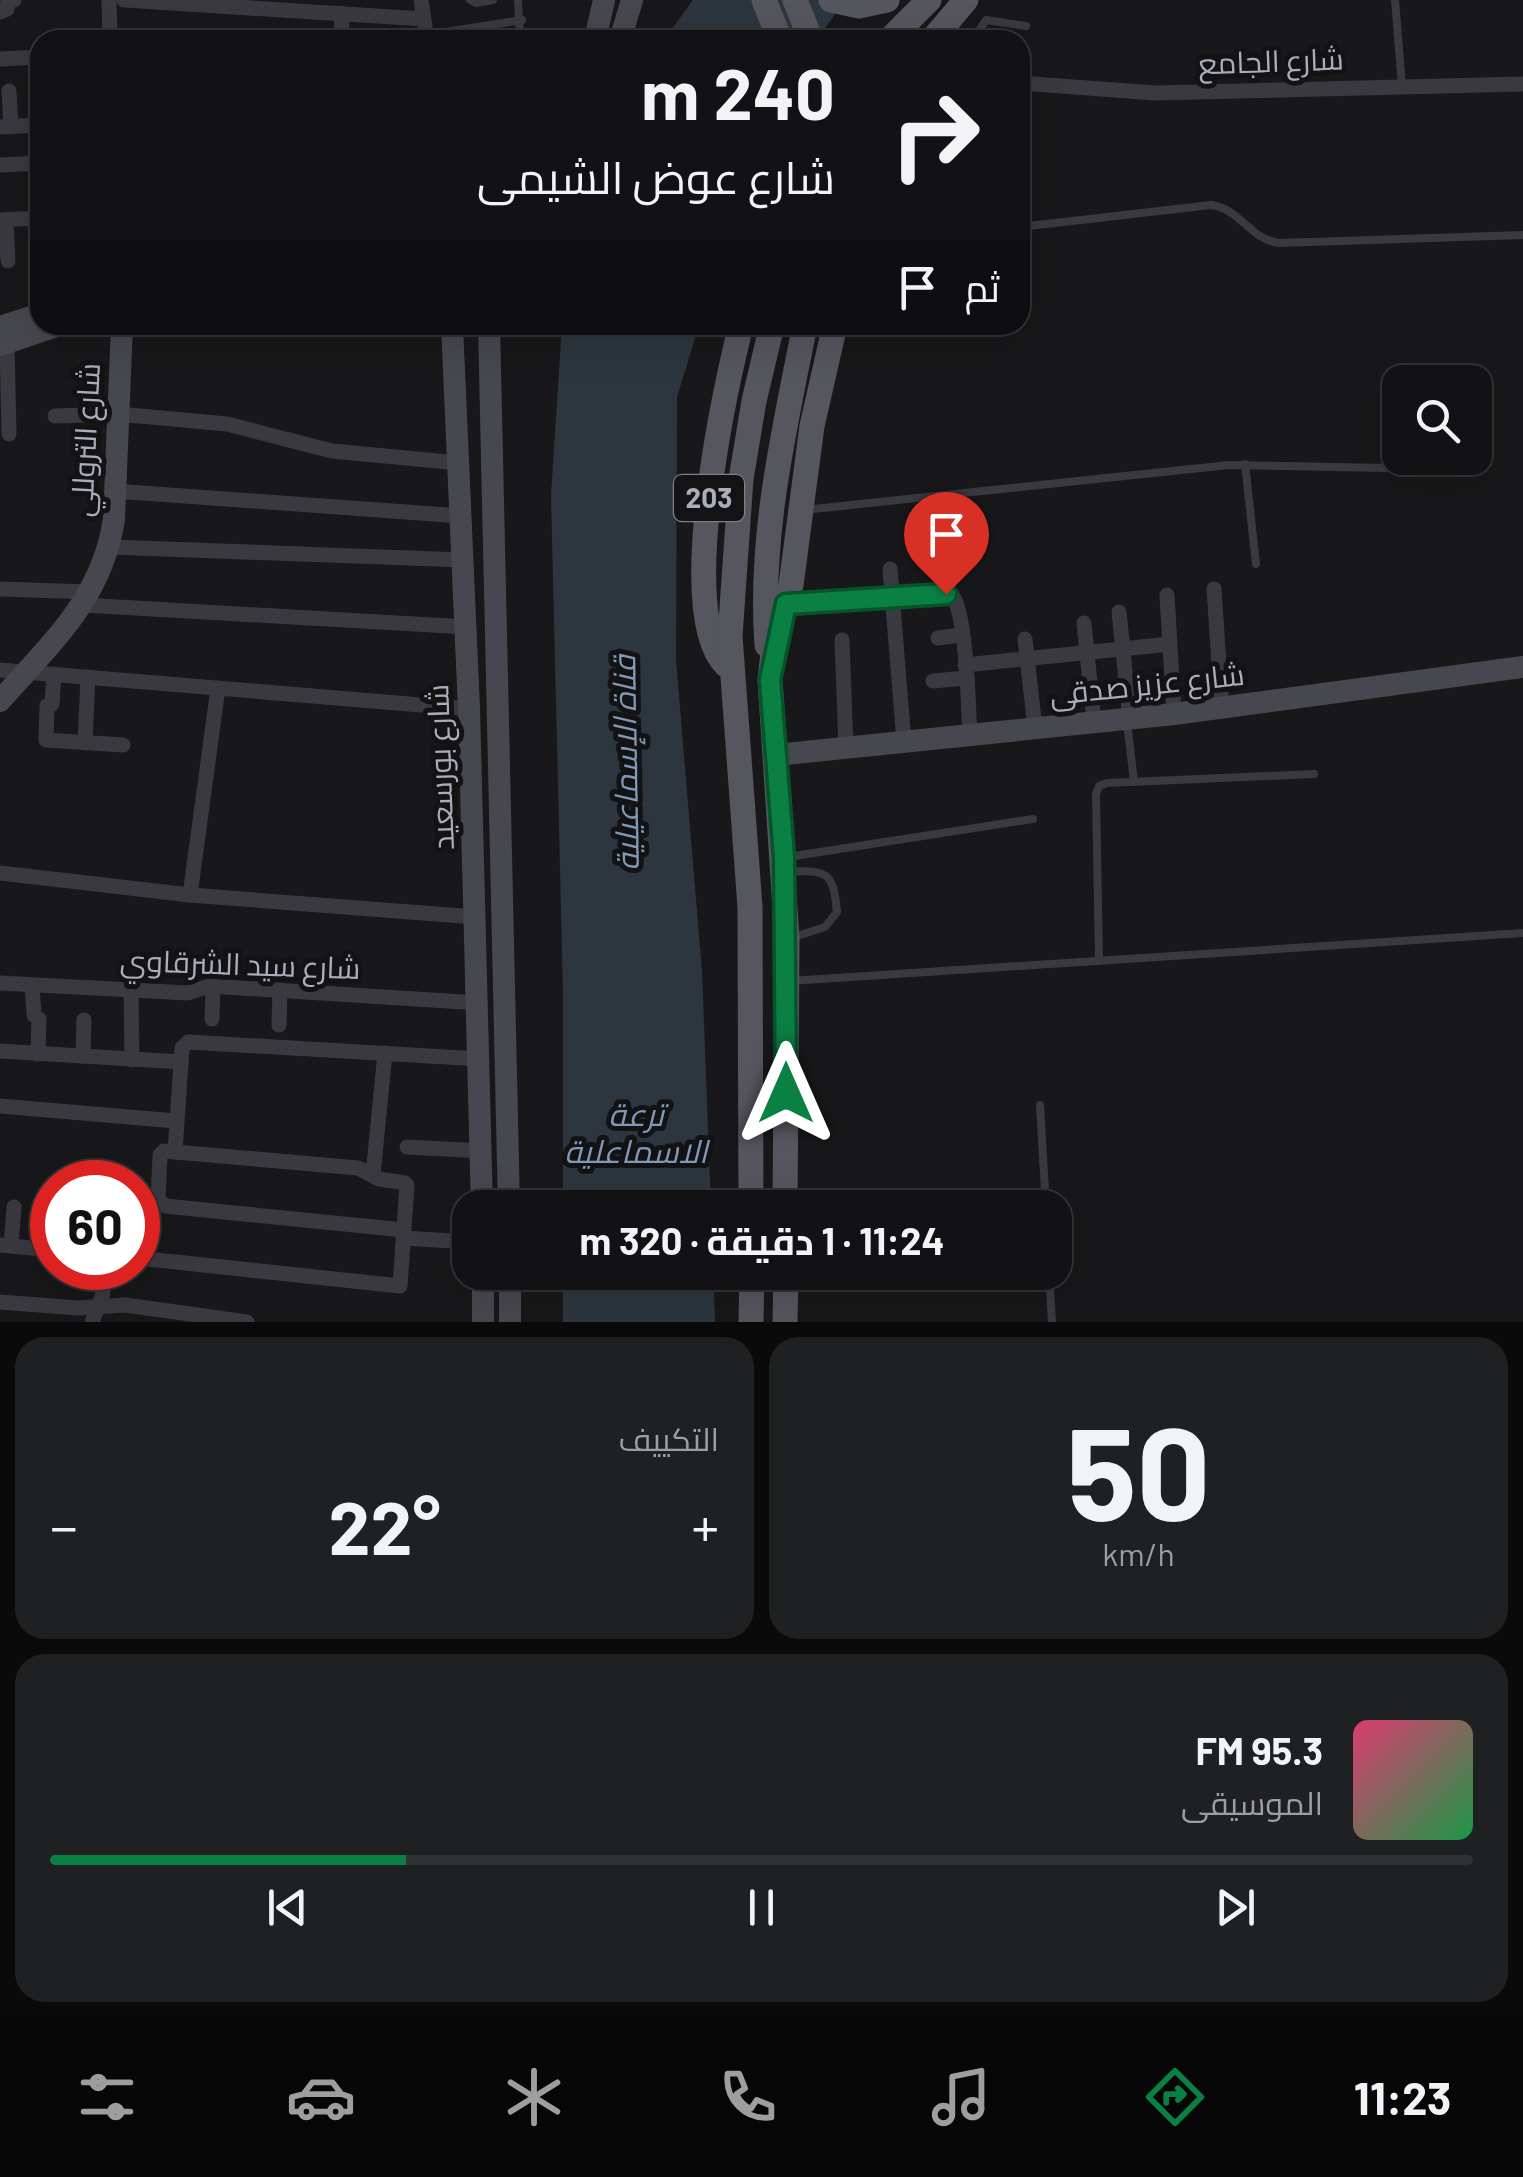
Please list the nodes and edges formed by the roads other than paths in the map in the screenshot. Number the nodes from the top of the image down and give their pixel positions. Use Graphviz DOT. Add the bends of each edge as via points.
graph roads {
  1 [pos="14,0"];
  2 [pos="108,0"];
  3 [pos="124,0"];
  4 [pos="421,0"];
  5 [pos="470,0"];
  6 [pos="493,0"];
  7 [pos="518,0"];
  8 [pos="604,0"];
  9 [pos="632,0"];
  10 [pos="764,0"];
  11 [pos="795,0"];
  12 [pos="831,0"];
  13 [pos="887,0"];
  14 [pos="929,0"];
  15 [pos="1394,0"];
  16 [pos="180,2"];
  17 [pos="224,3"];
  18 [pos="269,4"];
  19 [pos="310,6"];
  20 [pos="0,12"];
  21 [pos="342,13"];
  22 [pos="522,20"];
  23 [pos="1026,26"];
  24 [pos="110,30"];
  25 [pos="342,30"];
  26 [pos="421,30"];
  27 [pos="426,30"];
  28 [pos="435,30"];
  29 [pos="521,30"];
  30 [pos="597,30"];
  31 [pos="623,30"];
  32 [pos="776,30"];
  33 [pos="807,30"];
  34 [pos="899,30"];
  35 [pos="978,30"];
  36 [pos="30,58"];
  37 [pos="0,59"];
  38 [pos="1030,84"];
  39 [pos="1523,84"];
  40 [pos="1402,86"];
  41 [pos="9,91"];
  42 [pos="6,127"];
  43 [pos="30,162"];
  44 [pos="0,164"];
  45 [pos="30,219"];
  46 [pos="3,220"];
  47 [pos="1030,226"];
  48 [pos="1523,235"];
  49 [pos="8,261"];
  50 [pos="30,320"];
  51 [pos="30,332"];
  52 [pos="122,335"];
  53 [pos="452,335"];
  54 [pos="488,335"];
  55 [pos="739,335"];
  56 [pos="770,335"];
  57 [pos="803,335"];
  58 [pos="833,335"];
  59 [pos="2,338"];
  60 [pos="118,414"];
  61 [pos="55,416"];
  62 [pos="9,434"];
  63 [pos="458,463"];
  64 [pos="1245,464"];
  65 [pos="1382,467"];
  66 [pos="115,490"];
  67 [pos="799,511"];
  68 [pos="461,516"];
  69 [pos="110,548"];
  70 [pos="463,560"];
  71 [pos="1256,564"];
  72 [pos="890,570"];
  73 [pos="0,589"];
  74 [pos="1214,589"];
  75 [pos="1167,595"];
  76 [pos="86,598"];
  77 [pos="892,598"];
  78 [pos="786,604"];
  79 [pos="1119,612"];
  80 [pos="1084,623"];
  81 [pos="466,627"];
  82 [pos="961,635"];
  83 [pos="938,638"];
  84 [pos="1026,639"];
  85 [pos="842,640"];
  86 [pos="1170,644"];
  87 [pos="1123,649"];
  88 [pos="1087,652"];
  89 [pos="1028,659"];
  90 [pos="731,667"];
  91 [pos="1523,667"];
  92 [pos="0,670"];
  93 [pos="26,670"];
  94 [pos="966,671"];
  95 [pos="54,674"];
  96 [pos="88,677"];
  97 [pos="770,680"];
  98 [pos="933,682"];
  99 [pos="218,688"];
  100 [pos="0,700"];
  101 [pos="1222,708"];
  102 [pos="469,710"];
  103 [pos="1174,714"];
  104 [pos="1128,719"];
  105 [pos="1094,723"];
  106 [pos="1035,728"];
  107 [pos="970,735"];
  108 [pos="904,742"];
  109 [pos="85,743"];
  110 [pos="123,745"];
  111 [pos="846,748"];
  112 [pos="776,756"];
  113 [pos="1314,774"];
  114 [pos="1134,782"];
  115 [pos="1033,820"];
  116 [pos="784,864"];
  117 [pos="0,873"];
  118 [pos="190,894"];
  119 [pos="476,917"];
  120 [pos="1523,933"];
  121 [pos="750,934"];
  122 [pos="787,940"];
  123 [pos="1099,959"];
  124 [pos="750,982"];
  125 [pos="786,982"];
  126 [pos="0,983"];
  127 [pos="32,985"];
  128 [pos="213,986"];
  129 [pos="130,990"];
  130 [pos="280,990"];
  131 [pos="479,1003"];
  132 [pos="212,1019"];
  133 [pos="84,1020"];
  134 [pos="279,1025"];
  135 [pos="0,1051"];
  136 [pos="384,1053"];
  137 [pos="38,1054"];
  138 [pos="82,1056"];
  139 [pos="480,1059"];
  140 [pos="132,1060"];
  141 [pos="181,1062"];
  142 [pos="1040,1105"];
  143 [pos="0,1106"];
  144 [pos="176,1120"];
  145 [pos="408,1147"];
  146 [pos="482,1151"];
  147 [pos="168,1152"];
  148 [pos="373,1176"];
  149 [pos="482,1190"];
  150 [pos="508,1190"];
  151 [pos="751,1190"];
  152 [pos="785,1190"];
  153 [pos="1045,1190"];
  154 [pos="14,1207"];
  155 [pos="403,1234"];
  156 [pos="452,1240"];
  157 [pos="5,1246"];
  158 [pos="30,1248"];
  159 [pos="160,1260"];
  160 [pos="101,1290"];
  161 [pos="483,1290"];
  162 [pos="510,1290"];
  163 [pos="744,1290"];
  164 [pos="786,1290"];
  165 [pos="1050,1290"];
  166 [pos="8,1303"];
  167 [pos="95,1315"];
  168 [pos="15,1322"];
  169 [pos="247,1322"];
  170 [pos="483,1322"];
  171 [pos="510,1322"];
  172 [pos="751,1322"];
  173 [pos="785,1322"];
  174 [pos="1052,1322"];
  1 -- 20 [label="street"];
  2 -- 24 [label="street"];
  3 -- 16 [label="street"];
  4 -- 27 [label="street"];
  5 -- 6 [label="lane"];
  7 -- 22 [label="lane"];
  8 -- 30 [label="main road"];
  9 -- 31 [label="main road"];
  10 -- 32 [label="main road"];
  11 -- 33 [label="main road"];
  12 -- 13 [label="main road" via="859,6"];
  14 -- 34 [label="main road"];
  15 -- 40 [label="lane"];
  16 -- 17 [label="street"];
  17 -- 18 [label="street"];
  18 -- 19 [label="street"];
  19 -- 21 [label="street"];
  21 -- 25 [label="street"];
  21 -- 26 [label="street"];
  22 -- 28 [label="lane"];
  22 -- 29 [label="lane"];
  23 -- 35 [label="lane" via="986,20"];
  36 -- 37 [label="street"];
  38 -- 40 [label="street, شارع الجامع" via="1156,93"];
  39 -- 40 [label="street, شارع الجامع"];
  41 -- 42 [label="street"];
  43 -- 44 [label="street"];
  45 -- 46 [label="street"];
  46 -- 49 [label="street"];
  47 -- 48 [label="lane" via="1211,206 1280,243"];
  50 -- 59 [label="main road"];
  51 -- 59 [label="main road"];
  52 -- 60 [label="main road, شارع التروللي"];
  53 -- 63 [label="main road, شارع بورسعيد"];
  54 -- 150 [label="main road, شارع بورسعيد"];
  55 -- 90 [label="main road, 203" via="719,424 704,552 716,649"];
  56 -- 90 [label="main road" via="741,479"];
  57 -- 97 [label="main road" via="771,506 765,602"];
  58 -- 67 [label="main road"];
  59 -- 62 [label="street"];
  60 -- 61 [label="street"];
  60 -- 63 [label="street" via="227,424 332,451"];
  60 -- 66 [label="main road, شارع التروللي"];
  63 -- 68 [label="main road, شارع بورسعيد"];
  64 -- 65 [label="lane"];
  64 -- 67 [label="lane"];
  64 -- 71 [label="lane"];
  66 -- 68 [label="street"];
  66 -- 69 [label="main road, شارع التروللي"];
  67 -- 78 [label="main road"];
  68 -- 70 [label="main road, شارع بورسعيد"];
  69 -- 70 [label="street"];
  69 -- 76 [label="main road, شارع التروللي"];
  70 -- 81 [label="main road, شارع بورسعيد"];
  72 -- 77 [label="street"];
  73 -- 76 [label="street"];
  74 -- 101 [label="street"];
  75 -- 86 [label="street"];
  76 -- 81 [label="street"];
  76 -- 93 [label="main road, شارع التروللي"];
  77 -- 78 [label="street"];
  77 -- 82 [label="street" via="956,598"];
  77 -- 108 [label="street"];
  78 -- 97 [label="main road"];
  79 -- 87 [label="street"];
  80 -- 88 [label="street"];
  81 -- 102 [label="main road, شارع بورسعيد"];
  82 -- 83 [label="street"];
  82 -- 94 [label="street"];
  84 -- 89 [label="street"];
  85 -- 111 [label="street"];
  86 -- 87 [label="street"];
  86 -- 103 [label="street"];
  87 -- 88 [label="street"];
  87 -- 104 [label="street"];
  88 -- 89 [label="street"];
  88 -- 105 [label="street"];
  89 -- 94 [label="street"];
  89 -- 106 [label="street"];
  90 -- 121 [label="main road, 203"];
  91 -- 101 [label="main road, شارع عزيز صدقى"];
  92 -- 93 [label="street"];
  93 -- 95 [label="street"];
  93 -- 100 [label="main road, شارع التروللي"];
  94 -- 98 [label="street"];
  94 -- 107 [label="street"];
  95 -- 96 [label="street"];
  95 -- 109 [label="street" via="46,740"];
  96 -- 99 [label="street"];
  96 -- 109 [label="street"];
  97 -- 112 [label="main road"];
  99 -- 102 [label="street"];
  99 -- 118 [label="street"];
  101 -- 103 [label="main road, شارع عزيز صدقى"];
  102 -- 119 [label="main road, شارع بورسعيد"];
  103 -- 104 [label="main road, شارع عزيز صدقى"];
  104 -- 105 [label="main road, شارع عزيز صدقى"];
  104 -- 114 [label="lane"];
  105 -- 106 [label="main road, شارع عزيز صدقى"];
  106 -- 107 [label="main road, شارع عزيز صدقى"];
  107 -- 108 [label="main road, شارع عزيز صدقى"];
  108 -- 111 [label="main road, شارع عزيز صدقى"];
  109 -- 110 [label="street"];
  111 -- 112 [label="main road, شارع عزيز صدقى"];
  112 -- 116 [label="main road"];
  113 -- 114 [label="lane"];
  114 -- 123 [label="lane" via="1103,784 1096,794"];
  115 -- 116 [label="lane"];
  116 -- 122 [label="main road"];
  116 -- 122 [label="lane" via="831,878 837,912 824,927"];
  117 -- 118 [label="street"];
  118 -- 119 [label="street"];
  119 -- 131 [label="main road, شارع بورسعيد"];
  120 -- 123 [label="lane"];
  121 -- 122 [label="main road" via="768,942"];
  121 -- 124 [label="main road, 203"];
  122 -- 125 [label="main road"];
  123 -- 125 [label="lane"];
  124 -- 125 [label="main road"];
  124 -- 151 [label="main road, 203"];
  125 -- 152 [label="main road"];
  126 -- 127 [label="street, شارع سيد الشرقاوي"];
  127 -- 129 [label="street, شارع سيد الشرقاوي"];
  127 -- 137 [label="street"];
  128 -- 129 [label="street, شارع سيد الشرقاوي"];
  128 -- 130 [label="street, شارع سيد الشرقاوي"];
  128 -- 132 [label="street"];
  129 -- 140 [label="street"];
  130 -- 131 [label="street, شارع سيد الشرقاوي"];
  130 -- 134 [label="street"];
  131 -- 139 [label="main road, شارع بورسعيد"];
  133 -- 138 [label="street"];
  135 -- 137 [label="street"];
  136 -- 139 [label="street"];
  136 -- 141 [label="street" via="192,1041 182,1046"];
  136 -- 148 [label="street"];
  137 -- 138 [label="street"];
  138 -- 140 [label="street"];
  139 -- 146 [label="main road, شارع بورسعيد"];
  140 -- 141 [label="street"];
  141 -- 144 [label="street"];
  142 -- 153 [label="lane"];
  143 -- 144 [label="street"];
  144 -- 147 [label="street"];
  145 -- 146 [label="street"];
  146 -- 149 [label="main road, شارع بورسعيد"];
  147 -- 148 [label="street" via="358,1168"];
  147 -- 155 [label="street" via="158,1199 165,1206"];
  148 -- 155 [label="street" via="406,1184"];
  154 -- 157 [label="street"];
  155 -- 156 [label="street"];
  155 -- 159 [label="street" via="400,1286"];
  157 -- 158 [label="street"];
  160 -- 167 [label="street"];
  161 -- 170 [label="main road"];
  162 -- 171 [label="main road"];
  163 -- 172 [label="main road"];
  164 -- 173 [label="main road"];
  165 -- 174 [label="lane"];
  166 -- 167 [label="street"];
  166 -- 168 [label="street"];
  167 -- 169 [label="street" via="125,1305"];
}
